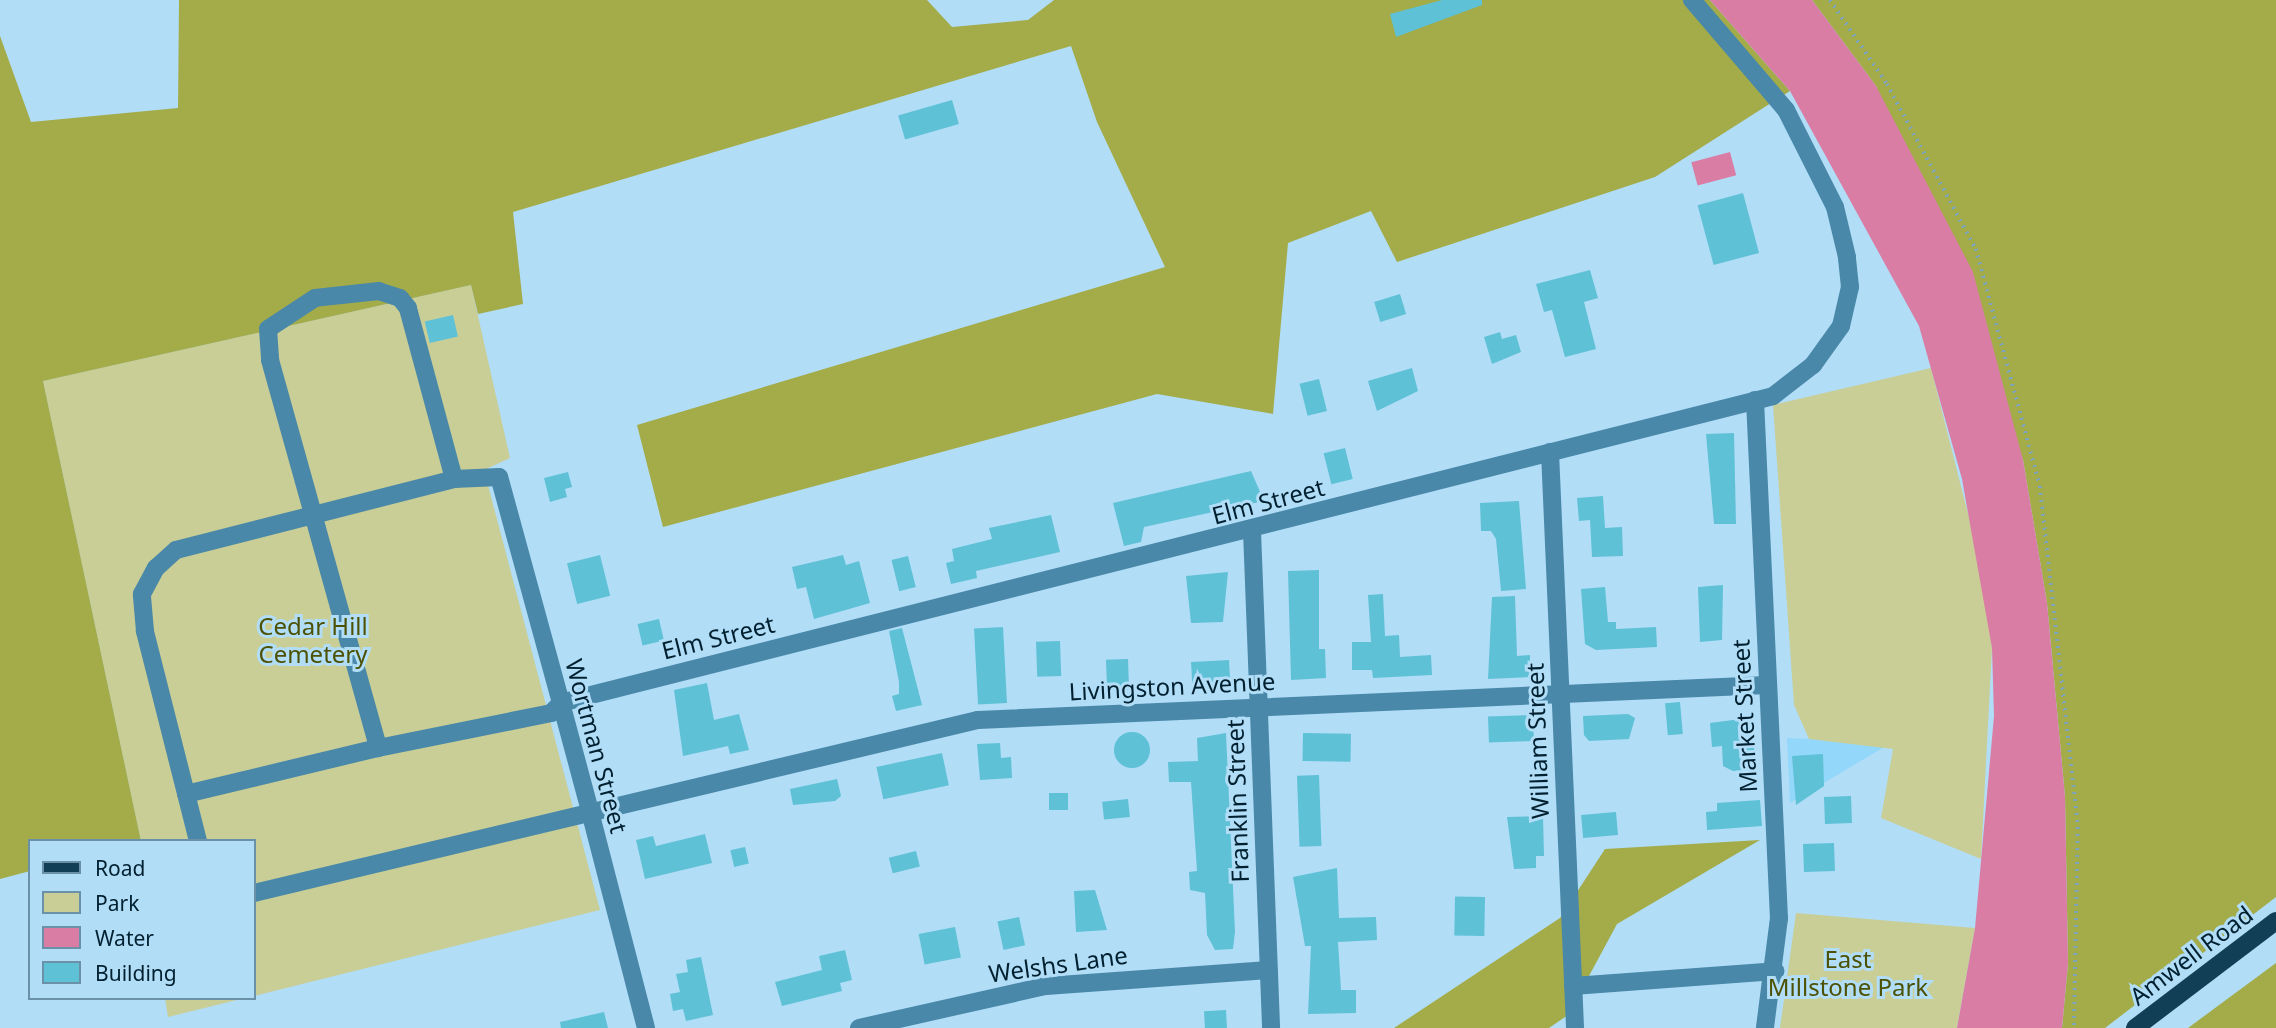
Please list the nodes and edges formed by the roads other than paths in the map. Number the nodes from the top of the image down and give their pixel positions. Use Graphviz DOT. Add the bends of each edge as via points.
graph roads {
  1 [pos="1692,0"];
  2 [pos="1755,400"];
  3 [pos="1550,452"];
  4 [pos="454,480"];
  5 [pos="314,516"];
  6 [pos="1252,531"];
  7 [pos="1767,685"];
  8 [pos="1559,692"];
  9 [pos="561,704"];
  10 [pos="1258,705"];
  11 [pos="379,748"];
  12 [pos="186,794"];
  13 [pos="590,811"];
  14 [pos="197,839"];
  15 [pos="256,893"];
  16 [pos="2276,921"];
  17 [pos="1268,970"];
  18 [pos="1774,971"];
  19 [pos="1573,986"];
  20 [pos="646,1028"];
  21 [pos="859,1028"];
  22 [pos="1271,1028"];
  23 [pos="1575,1028"];
  24 [pos="1765,1028"];
  25 [pos="2135,1028"];
  1 -- 2 [label="street, Elm Street" via="1786,110 1835,207 1850,287 1841,326 1813,365 1773,396"];
  2 -- 3 [label="street, Elm Street"];
  2 -- 7 [label="street, Market Street"];
  3 -- 6 [label="street, Elm Street"];
  3 -- 8 [label="street, William Street"];
  4 -- 5 [label="street"];
  4 -- 5 [label="street" via="400,298 379,291 315,298 268,329 270,359"];
  4 -- 9 [label="street, Wortman Street" via="499,477"];
  5 -- 11 [label="street"];
  5 -- 12 [label="street" via="176,550 156,568 142,594 145,631"];
  6 -- 9 [label="street, Elm Street"];
  6 -- 10 [label="street, Franklin Street"];
  7 -- 8 [label="street, Livingston Avenue"];
  7 -- 18 [label="street, Market Street" via="1779,918"];
  8 -- 10 [label="street, Livingston Avenue"];
  8 -- 19 [label="street, William Street"];
  9 -- 11 [label="street, Elm Street" via="551,713"];
  9 -- 13 [label="street, Wortman Street"];
  10 -- 13 [label="street, Livingston Avenue" via="948,724"];
  10 -- 17 [label="street, Franklin Street"];
  11 -- 12 [label="street, Elm Street"];
  12 -- 14 [label="street"];
  13 -- 15 [label="street, Livingston Avenue"];
  13 -- 20 [label="street, Wortman Street"];
  16 -- 25 [label="main road, Amwell Road"];
  17 -- 21 [label="street, Welshs Lane" via="1045,986"];
  17 -- 22 [label="street, Franklin Street"];
  18 -- 19 [label="street"];
  18 -- 24 [label="street, Market Street"];
  19 -- 23 [label="street, William Street"];
}
